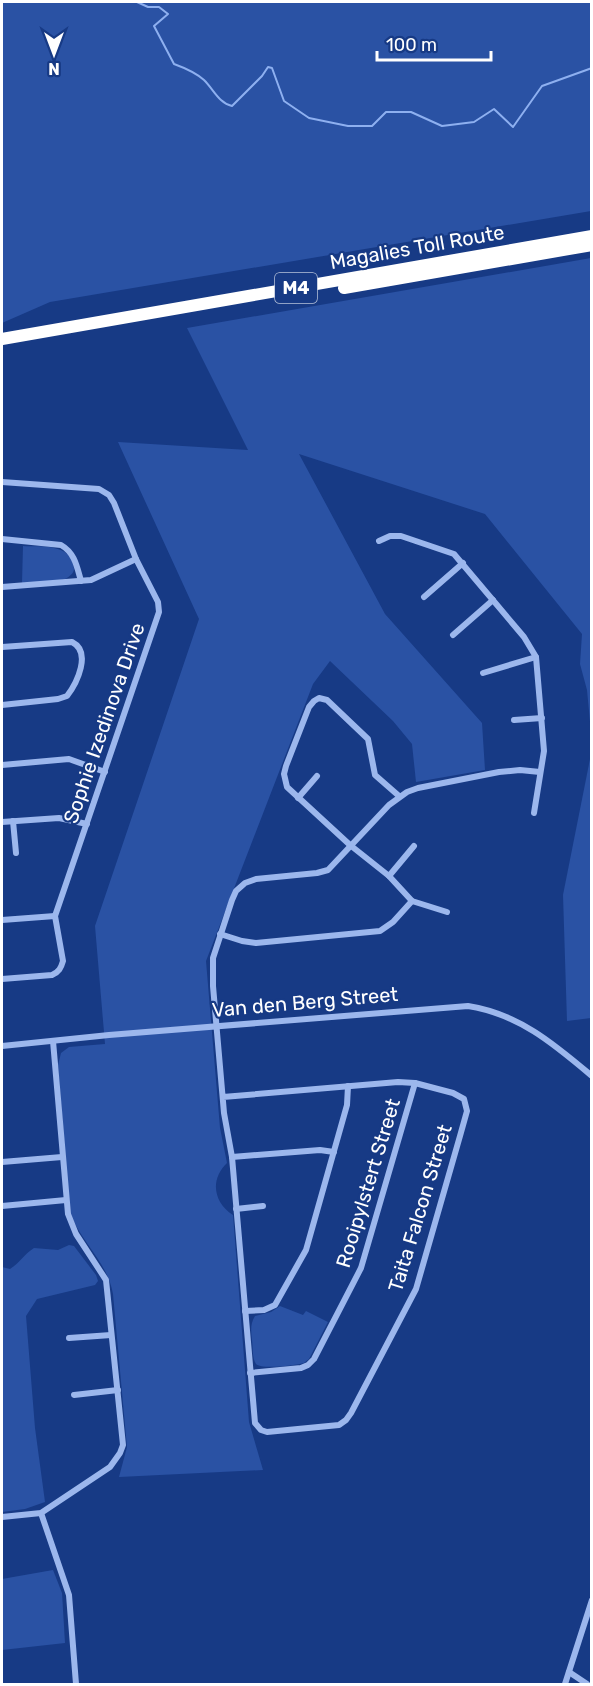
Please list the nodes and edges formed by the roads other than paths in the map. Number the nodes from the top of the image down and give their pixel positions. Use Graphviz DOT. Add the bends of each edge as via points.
graph roads {
  1 [pos="591,236"];
  2 [pos="591,245"];
  3 [pos="2,339"];
  4 [pos="2,347"];
  5 [pos="2,482"];
  6 [pos="2,539"];
  7 [pos="379,541"];
  8 [pos="136,559"];
  9 [pos="463,563"];
  10 [pos="81,581"];
  11 [pos="2,587"];
  12 [pos="424,597"];
  13 [pos="493,600"];
  14 [pos="453,636"];
  15 [pos="2,647"];
  16 [pos="536,657"];
  17 [pos="483,674"];
  18 [pos="2,705"];
  19 [pos="542,718"];
  20 [pos="513,720"];
  21 [pos="2,765"];
  22 [pos="105,772"];
  23 [pos="540,772"];
  24 [pos="317,776"];
  25 [pos="399,796"];
  26 [pos="298,798"];
  27 [pos="534,813"];
  28 [pos="13,821"];
  29 [pos="2,822"];
  30 [pos="87,824"];
  31 [pos="350,845"];
  32 [pos="414,846"];
  33 [pos="16,853"];
  34 [pos="389,876"];
  35 [pos="412,901"];
  36 [pos="447,912"];
  37 [pos="55,916"];
  38 [pos="2,920"];
  39 [pos="220,934"];
  40 [pos="2,979"];
  41 [pos="217,1027"];
  42 [pos="53,1041"];
  43 [pos="2,1046"];
  44 [pos="591,1076"];
  45 [pos="415,1083"];
  46 [pos="348,1086"];
  47 [pos="223,1097"];
  48 [pos="334,1152"];
  49 [pos="62,1156"];
  50 [pos="232,1157"];
  51 [pos="2,1162"];
  52 [pos="66,1200"];
  53 [pos="2,1206"];
  54 [pos="263,1206"];
  55 [pos="236,1209"];
  56 [pos="245,1311"];
  57 [pos="111,1335"];
  58 [pos="69,1338"];
  59 [pos="250,1373"];
  60 [pos="118,1390"];
  61 [pos="74,1395"];
  62 [pos="41,1513"];
  63 [pos="2,1517"];
  64 [pos="591,1600"];
  65 [pos="569,1672"];
  66 [pos="76,1684"];
  67 [pos="565,1684"];
  68 [pos="588,1684"];
  1 -- 3 [label="highway, Magalies Toll Route / M4"];
  2 -- 4 [label="highway, Magalies Toll Route / M4"];
  5 -- 8 [label="street, Sophie Izedinova Drive" via="104,491 114,502"];
  6 -- 10 [label="street" via="61,545 73,556"];
  7 -- 9 [label="street" via="401,536 454,554"];
  8 -- 10 [label="street"];
  8 -- 22 [label="street, Sophie Izedinova Drive" via="159,612"];
  9 -- 12 [label="street"];
  9 -- 13 [label="street"];
  10 -- 11 [label="street"];
  13 -- 14 [label="street"];
  13 -- 16 [label="street"];
  15 -- 18 [label="street" via="72,642 81,651 82,662 67,696"];
  16 -- 17 [label="street"];
  16 -- 19 [label="street"];
  19 -- 20 [label="street"];
  19 -- 23 [label="street" via="544,751"];
  21 -- 22 [label="street" via="69,759"];
  22 -- 30 [label="street, Sophie Izedinova Drive"];
  23 -- 25 [label="street, Taita Falcon Street" via="478,776 418,788"];
  23 -- 27 [label="street"];
  24 -- 26 [label="street"];
  25 -- 26 [label="street" via="375,775 369,739 327,700 319,698 309,707 284,771 287,787"];
  25 -- 31 [label="street, Taita Falcon Street"];
  26 -- 31 [label="street"];
  28 -- 29 [label="street"];
  28 -- 30 [label="street" via="59,819"];
  28 -- 33 [label="street"];
  30 -- 37 [label="street, Sophie Izedinova Drive"];
  31 -- 34 [label="street"];
  31 -- 39 [label="street, Taita Falcon Street" via="331,867 321,872 245,883 236,891"];
  32 -- 34 [label="street"];
  34 -- 35 [label="street"];
  35 -- 36 [label="street"];
  35 -- 39 [label="street" via="380,931 256,943"];
  37 -- 38 [label="street"];
  37 -- 40 [label="street" via="63,961 59,970 52,975"];
  39 -- 41 [label="street, Taita Falcon Street" via="212,964"];
  41 -- 42 [label="street, Van den Berg Street"];
  41 -- 44 [label="street, Van den Berg Street" via="468,1006 516,1020 550,1041"];
  41 -- 47 [label="street, Taita Falcon Street"];
  42 -- 43 [label="street, Van den Berg Street"];
  42 -- 49 [label="street"];
  45 -- 46 [label="street, Taita Falcon Street"];
  45 -- 59 [label="street, Rooipylstert Street" via="362,1268 314,1359 301,1368"];
  45 -- 59 [label="street, Taita Falcon Street" via="461,1096 467,1111 416,1289 351,1413 344,1423 333,1427 264,1431 254,1421"];
  46 -- 47 [label="street, Taita Falcon Street"];
  46 -- 48 [label="street" via="348,1101"];
  47 -- 50 [label="street, Taita Falcon Street"];
  48 -- 50 [label="street"];
  48 -- 56 [label="street" via="308,1245 279,1299 268,1309"];
  49 -- 51 [label="street"];
  49 -- 52 [label="street"];
  50 -- 55 [label="street, Taita Falcon Street"];
  52 -- 53 [label="street"];
  52 -- 57 [label="street" via="76,1234 106,1280"];
  54 -- 55 [label="street"];
  55 -- 56 [label="street, Taita Falcon Street"];
  56 -- 59 [label="street, Taita Falcon Street"];
  57 -- 58 [label="street"];
  57 -- 60 [label="street"];
  60 -- 61 [label="street"];
  60 -- 62 [label="street" via="123,1433 120,1454 110,1467"];
  62 -- 63 [label="street"];
  62 -- 66 [label="street" via="69,1595"];
  64 -- 65 [label="street"];
  65 -- 67 [label="street"];
  65 -- 68 [label="street"];
}
